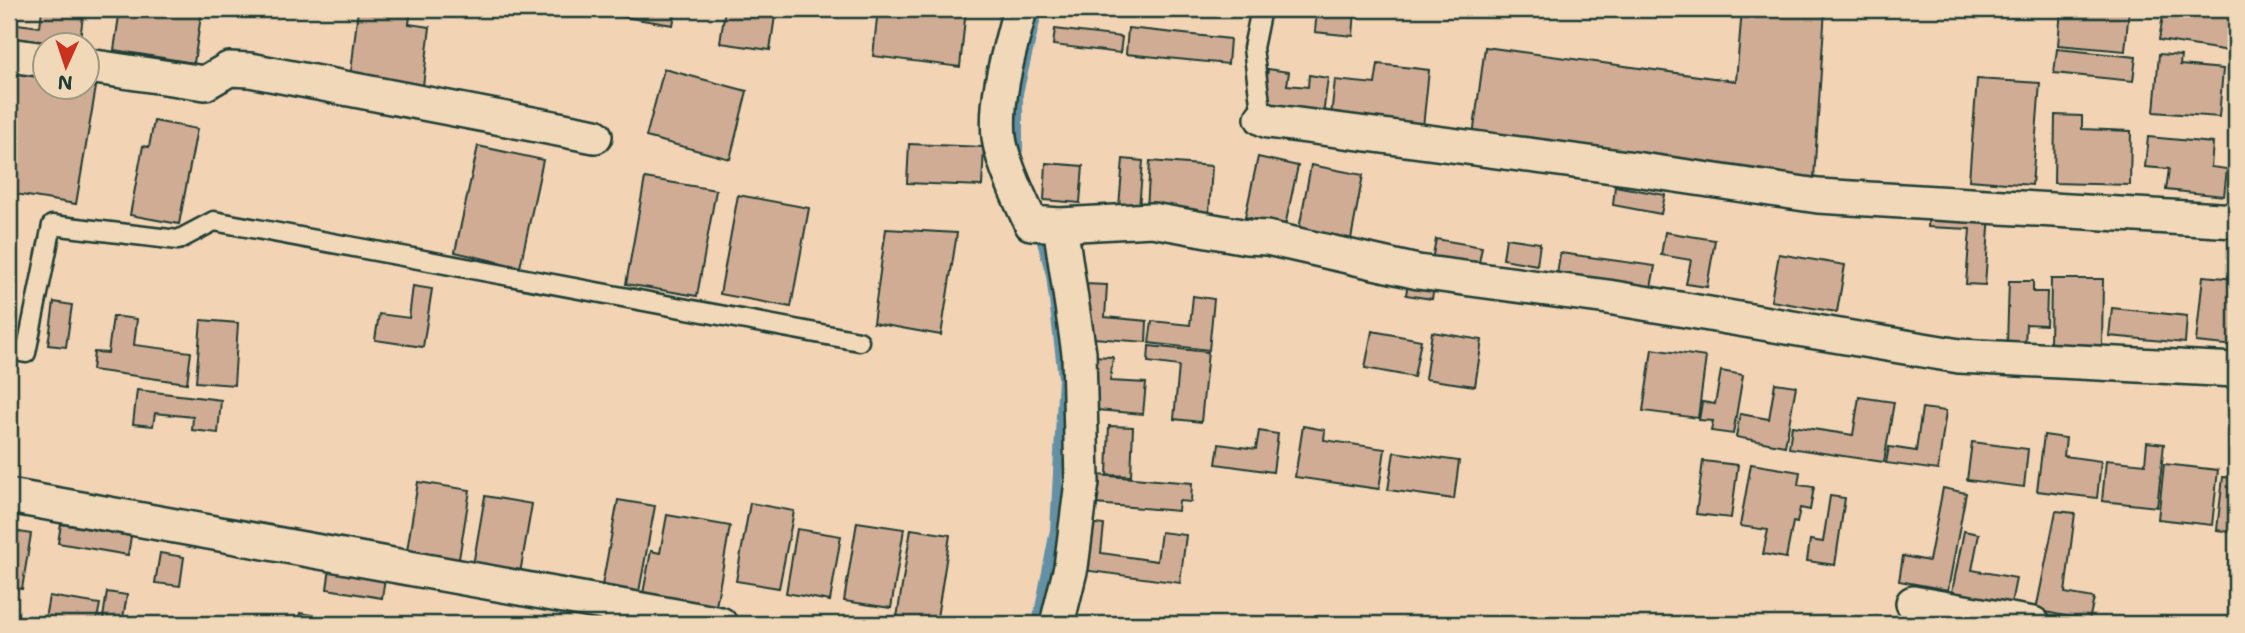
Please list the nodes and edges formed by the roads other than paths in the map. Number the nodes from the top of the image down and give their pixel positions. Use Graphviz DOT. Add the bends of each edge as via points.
graph roads {
  1 [pos="1020,9"];
  2 [pos="1261,9"];
  3 [pos="9,55"];
  4 [pos="32,58"];
  5 [pos="102,68"];
  6 [pos="1262,118"];
  7 [pos="595,136"];
  8 [pos="2236,221"];
  9 [pos="1060,226"];
  10 [pos="859,341"];
  11 [pos="9,350"];
  12 [pos="2236,370"];
  13 [pos="9,496"];
  14 [pos="1913,603"];
  15 [pos="720,624"];
  16 [pos="1057,624"];
  17 [pos="2033,624"];
  1 -- 9 [label="street" via="1001,85 999,138 1031,223"];
  2 -- 6 [label="lane" via="1253,48"];
  3 -- 4 [label="street"];
  5 -- 7 [label="street" via="205,83 229,69 250,71"];
  6 -- 8 [label="street" via="1818,196"];
  9 -- 12 [label="street" via="1152,220 1268,238 1418,271 1959,356"];
  9 -- 16 [label="street" via="1079,353 1082,482 1071,567"];
  10 -- 11 [label="lane" via="214,221 178,240 52,225 26,353"];
  13 -- 15 [label="street"];
  14 -- 17 [label="street"];
}
